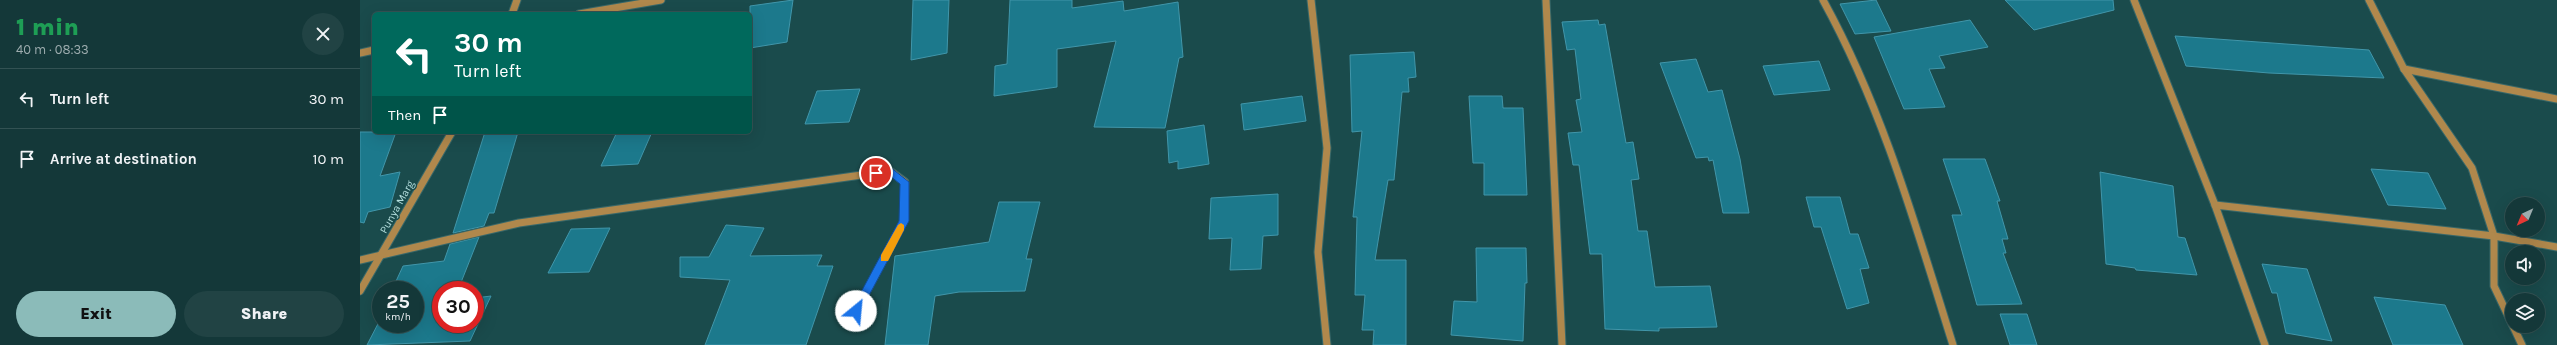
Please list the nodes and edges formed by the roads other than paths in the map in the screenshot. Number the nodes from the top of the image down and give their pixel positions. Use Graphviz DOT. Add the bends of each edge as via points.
graph roads {
  1 [pos="517,0"];
  2 [pos="661,0"];
  3 [pos="1312,0"];
  4 [pos="1546,0"];
  5 [pos="1823,0"];
  6 [pos="2134,0"];
  7 [pos="2369,0"];
  8 [pos="513,12"];
  9 [pos="591,12"];
  10 [pos="372,50"];
  11 [pos="360,53"];
  12 [pos="2404,69"];
  13 [pos="2557,99"];
  14 [pos="451,134"];
  15 [pos="2215,205"];
  16 [pos="2494,236"];
  17 [pos="2557,247"];
  18 [pos="383,254"];
  19 [pos="360,260"];
  20 [pos="360,290"];
  21 [pos="2505,310"];
  22 [pos="856,311"];
  23 [pos="2516,333"];
  24 [pos="1327,345"];
  25 [pos="1562,345"];
  26 [pos="1954,345"];
  27 [pos="2265,345"];
  28 [pos="2522,345"];
  1 -- 8 [label="street"];
  2 -- 9 [label="street"];
  3 -- 24 [label="street" via="1327,148 1318,252"];
  4 -- 25 [label="street"];
  5 -- 26 [label="street" via="1845,37 1881,117"];
  6 -- 15 [label="street"];
  7 -- 12 [label="street"];
  10 -- 11 [label="street"];
  12 -- 13 [label="street"];
  12 -- 16 [label="street" via="2472,168"];
  14 -- 18 [label="street, Punya Marg"];
  15 -- 16 [label="street"];
  15 -- 27 [label="street"];
  16 -- 17 [label="street"];
  16 -- 21 [label="street" via="2494,286"];
  18 -- 19 [label="street"];
  18 -- 20 [label="street, Punya Marg"];
  18 -- 22 [label="street" via="519,223 890,171 905,182 904,221"];
  23 -- 28 [label="street"];
}
